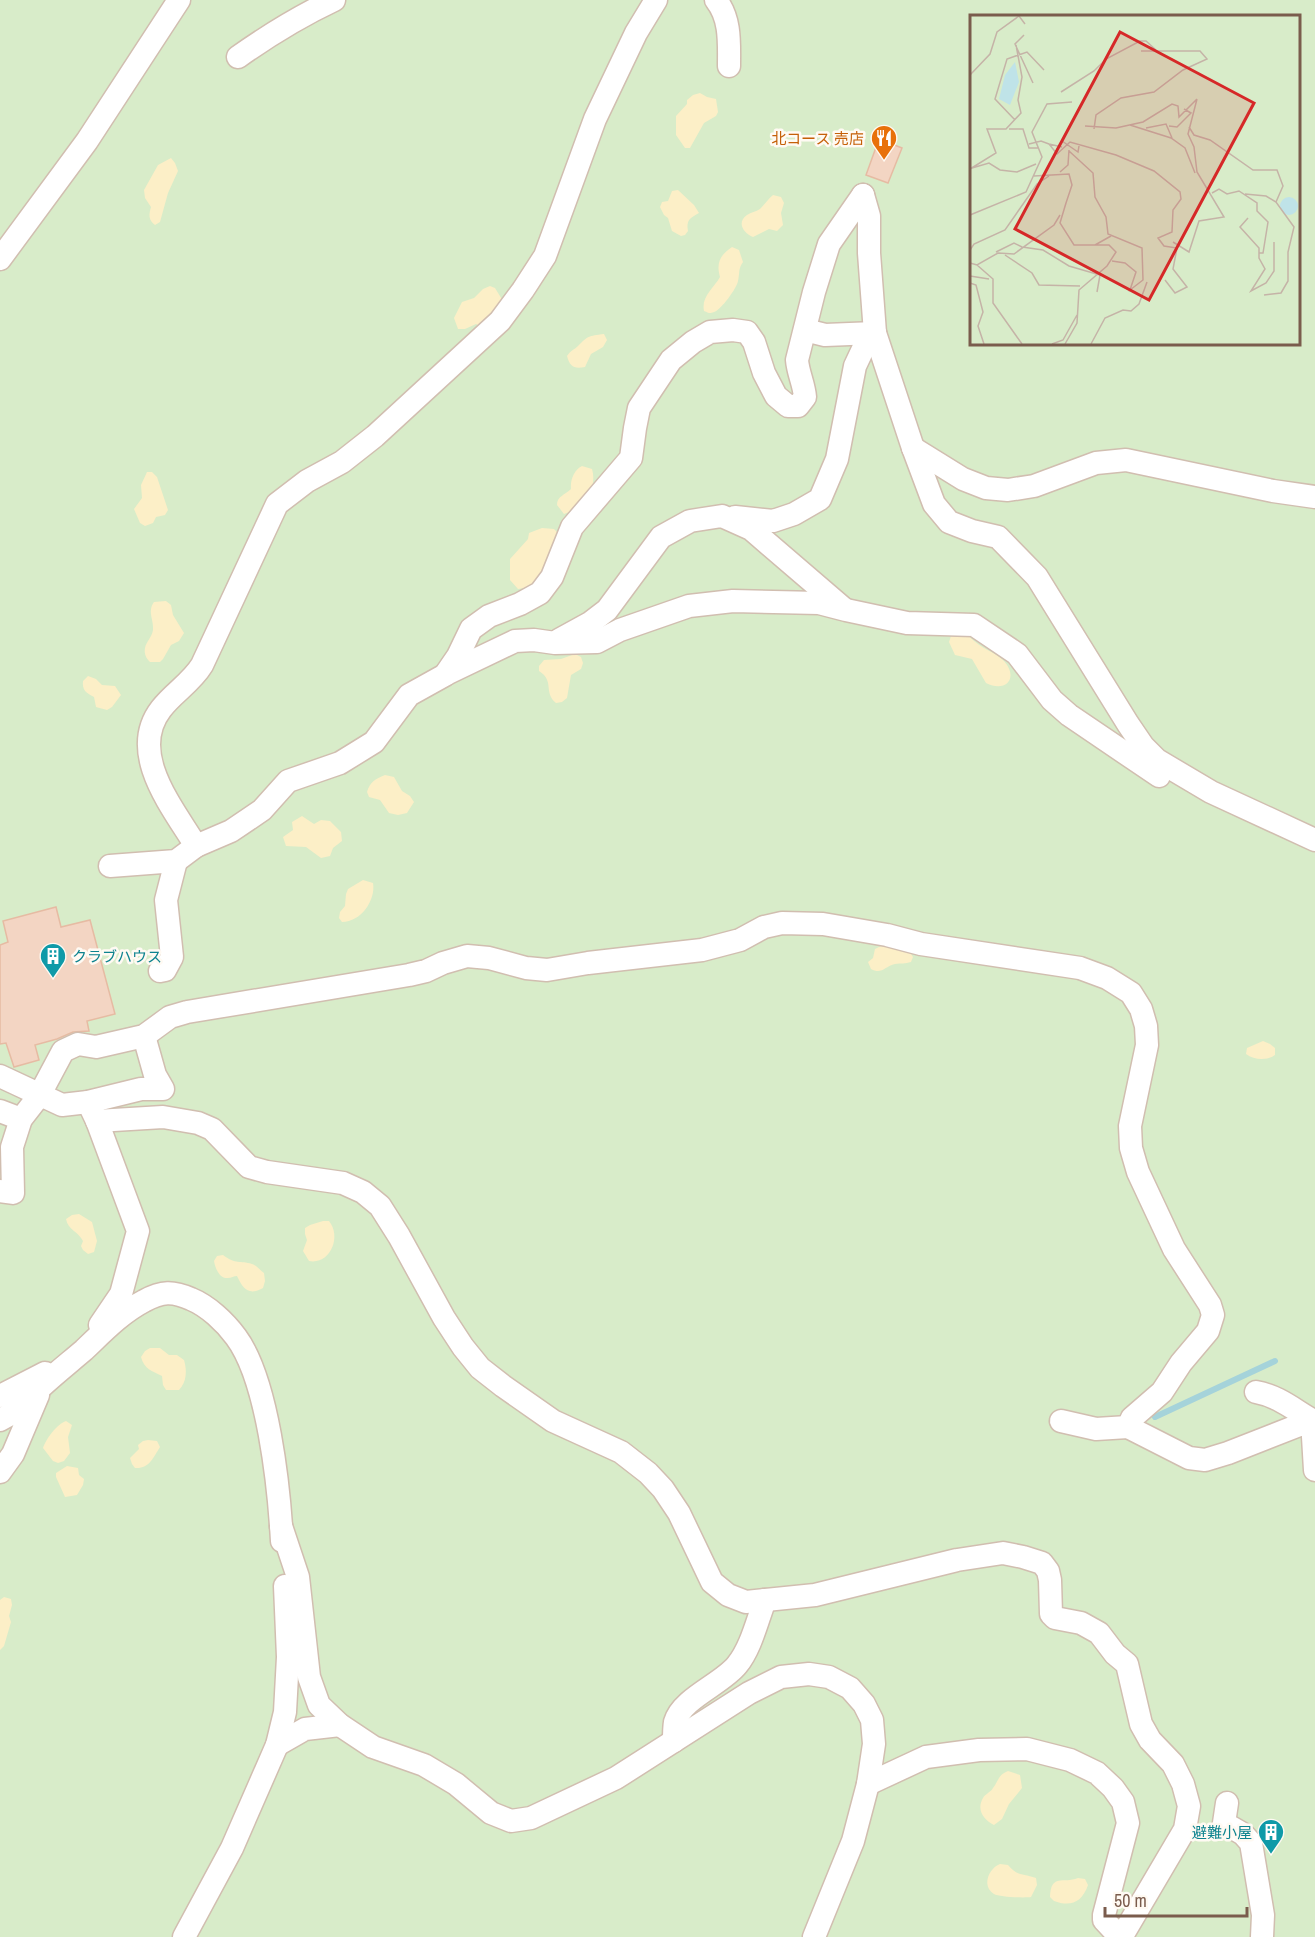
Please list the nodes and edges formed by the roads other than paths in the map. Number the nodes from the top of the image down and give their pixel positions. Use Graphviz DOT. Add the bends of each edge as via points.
graph roads {
  1 [pos="179,0"];
  2 [pos="334,0"];
  3 [pos="656,0"];
  4 [pos="716,0"];
  5 [pos="238,57"];
  6 [pos="729,66"];
  7 [pos="0,259"];
  8 [pos="805,330"];
  9 [pos="875,333"];
  10 [pos="913,448"];
  11 [pos="1315,497"];
  12 [pos="722,516"];
  13 [pos="846,610"];
  14 [pos="555,643"];
  15 [pos="445,675"];
  16 [pos="1211,792"];
  17 [pos="1315,840"];
  18 [pos="196,846"];
  19 [pos="176,861"];
  20 [pos="110,866"];
  21 [pos="160,971"];
  22 [pos="144,1036"];
  23 [pos="0,1077"];
  24 [pos="39,1096"];
  25 [pos="93,1111"];
  26 [pos="10,1115"];
  27 [pos="0,1191"];
  28 [pos="80,1353"];
  29 [pos="42,1386"];
  30 [pos="1256,1392"];
  31 [pos="0,1396"];
  32 [pos="0,1420"];
  33 [pos="1060,1421"];
  34 [pos="1313,1421"];
  35 [pos="1128,1427"];
  36 [pos="1315,1470"];
  37 [pos="0,1472"];
  38 [pos="281,1526"];
  39 [pos="765,1600"];
  40 [pos="340,1725"];
  41 [pos="674,1741"];
  42 [pos="277,1745"];
  43 [pos="868,1784"];
  44 [pos="1227,1803"];
  45 [pos="184,1937"];
  46 [pos="814,1937"];
  47 [pos="1262,1937"];
  1 -- 7 [label="lane" via="87,141"];
  2 -- 5 [label="lane" via="271,33"];
  3 -- 18 [label="lane" via="595,119 545,256 523,290 486,335 375,436 277,504 202,665 160,710 150,732 152,768"];
  4 -- 6 [label="lane" via="728,30"];
  8 -- 9 [label="lane" via="825,336"];
  8 -- 9 [label="lane" via="829,244 863,195 869,216"];
  8 -- 15 [label="lane" via="797,360 805,397 798,406 788,406 776,396 747,332 710,332 671,360 639,408 632,458 572,527 552,577 540,593 489,616 471,629"];
  9 -- 10 [label="lane"];
  9 -- 12 [label="lane" via="855,366 837,459 820,499 773,521"];
  10 -- 11 [label="lane" via="963,479 986,488 1034,486 1096,463 1126,460"];
  10 -- 16 [label="lane" via="934,504 949,522 998,537 1037,577 1143,746 1157,760"];
  12 -- 13 [label="lane" via="751,529"];
  12 -- 14 [label="lane" via="690,521 661,537 608,610"];
  13 -- 14 [label="lane" via="819,603 733,601 689,606 597,642"];
  13 -- 16 [label="lane" via="907,623 974,625 1017,654 1052,700 1069,715 1187,794"];
  14 -- 15 [label="lane" via="515,641"];
  15 -- 18 [label="lane" via="409,695 374,742 340,763 288,781 262,810 231,831"];
  16 -- 17 [label="lane"];
  18 -- 19 [label="lane"];
  19 -- 20 [label="lane"];
  19 -- 21 [label="lane" via="166,900 172,957 165,970"];
  22 -- 24 [label="lane" via="96,1047 78,1044 63,1051"];
  22 -- 25 [label="lane" via="163,1089 141,1089"];
  22 -- 35 [label="lane" via="170,1017 186,1012 409,975 467,956 547,970 702,950 782,923 824,924 921,944 1080,968 1107,978 1131,993 1146,1026 1147,1045 1130,1126 1138,1172 1174,1249 1213,1315 1208,1331 1162,1392 1132,1418"];
  23 -- 24 [label="lane"];
  24 -- 25 [label="lane"];
  24 -- 26 [label="lane"];
  25 -- 28 [label="lane" via="138,1231 121,1294"];
  25 -- 39 [label="lane" via="198,1123 212,1129 249,1167 343,1183 363,1192 380,1206 444,1318 480,1368 553,1421 621,1452 648,1473 679,1513 712,1582 728,1595 746,1602"];
  26 -- 27 [label="lane" via="13,1193"];
  28 -- 29 [label="lane"];
  28 -- 31 [label="lane"];
  28 -- 38 [label="lane" via="118,1318 163,1292 199,1302 216,1316 237,1338 252,1368 270,1434"];
  29 -- 32 [label="lane" via="24,1405"];
  29 -- 37 [label="lane" via="13,1454"];
  30 -- 34 [label="lane" via="1278,1398"];
  33 -- 35 [label="lane" via="1096,1429"];
  34 -- 35 [label="lane" via="1205,1460 1188,1458"];
  34 -- 36 [label="lane"];
  38 -- 40 [label="lane" via="298,1576 309,1677 319,1705"];
  38 -- 42 [label="lane" via="288,1657 285,1712"];
  39 -- 41 [label="lane" via="737,1666 683,1710 675,1721"];
  39 -- 43 [label="lane" via="815,1595 957,1560 1003,1554 1042,1563 1050,1580 1051,1614 1099,1633 1127,1664 1141,1724 1149,1740 1173,1764 1189,1806 1185,1829 1122,1936 1104,1920 1128,1823 1123,1802 1096,1773 1070,1760 1027,1749 979,1750 926,1757"];
  40 -- 41 [label="lane" via="373,1747 424,1765 456,1784 491,1813 511,1821 531,1818 616,1778"];
  40 -- 42 [label="lane" via="305,1728"];
  41 -- 43 [label="lane" via="748,1693 781,1677 829,1677 850,1688 872,1720 874,1744"];
  42 -- 45 [label="lane" via="232,1848"];
  43 -- 46 [label="lane" via="853,1841"];
  44 -- 47 [label="lane" via="1224,1823 1251,1843 1263,1915"];
}
